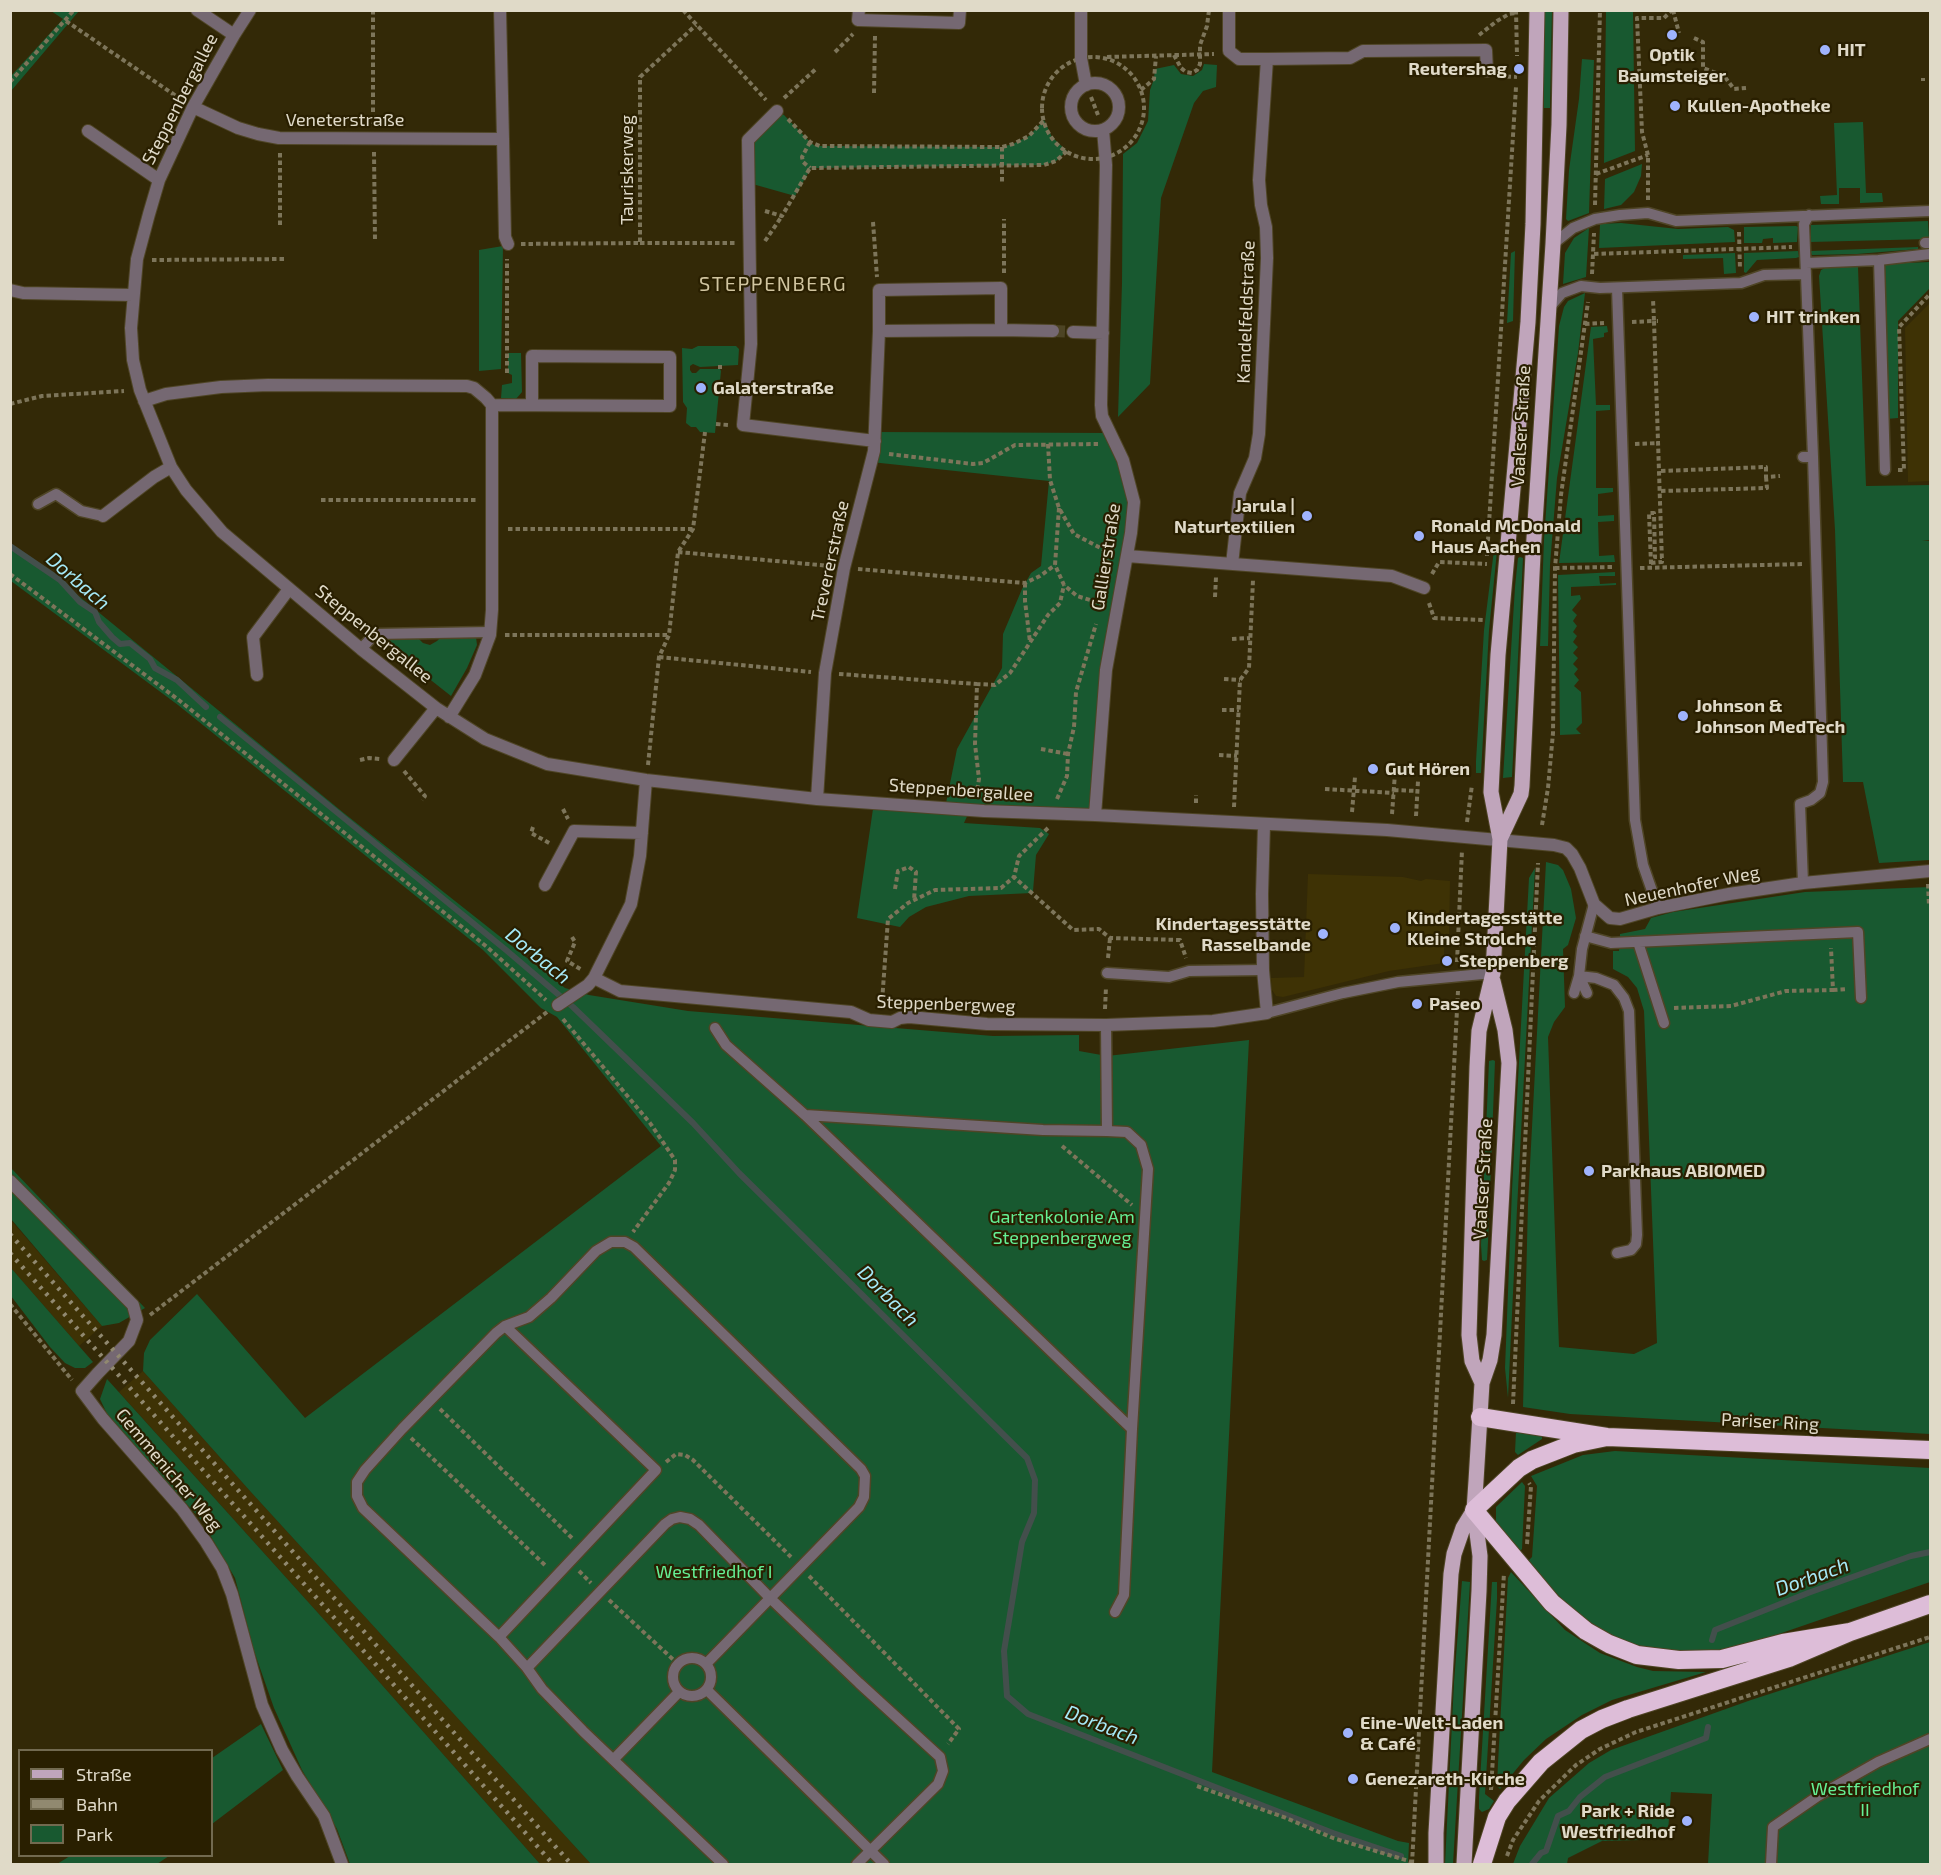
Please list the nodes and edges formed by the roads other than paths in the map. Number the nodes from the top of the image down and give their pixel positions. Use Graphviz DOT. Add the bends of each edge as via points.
graph roads {
  1 [pos="197,10"];
  2 [pos="250,10"];
  3 [pos="500,10"];
  4 [pos="960,10"];
  5 [pos="1081,10"];
  6 [pos="1229,10"];
  7 [pos="1537,10"];
  8 [pos="1561,10"];
  9 [pos="858,15"];
  10 [pos="234,35"];
  11 [pos="1267,59"];
  12 [pos="1486,71"];
  13 [pos="1088,90"];
  14 [pos="193,106"];
  15 [pos="775,109"];
  16 [pos="1103,130"];
  17 [pos="88,131"];
  18 [pos="502,139"];
  19 [pos="159,180"];
  20 [pos="1930,211"];
  21 [pos="1809,215"];
  22 [pos="508,244"];
  23 [pos="1553,244"];
  24 [pos="1930,254"];
  25 [pos="1879,260"];
  26 [pos="1806,268"];
  27 [pos="1617,288"];
  28 [pos="10,290"];
  29 [pos="133,295"];
  30 [pos="1548,309"];
  31 [pos="1001,330"];
  32 [pos="879,331"];
  33 [pos="1053,331"];
  34 [pos="1073,332"];
  35 [pos="1103,333"];
  36 [pos="142,395"];
  37 [pos="492,405"];
  38 [pos="532,405"];
  39 [pos="874,446"];
  40 [pos="171,467"];
  41 [pos="1885,470"];
  42 [pos="38,504"];
  43 [pos="103,516"];
  44 [pos="1127,556"];
  45 [pos="1232,564"];
  46 [pos="1424,588"];
  47 [pos="290,589"];
  48 [pos="490,633"];
  49 [pos="253,637"];
  50 [pos="240,638"];
  51 [pos="361,649"];
  52 [pos="257,675"];
  53 [pos="436,708"];
  54 [pos="449,717"];
  55 [pos="394,760"];
  56 [pos="646,780"];
  57 [pos="816,799"];
  58 [pos="1095,815"];
  59 [pos="1264,825"];
  60 [pos="642,833"];
  61 [pos="1500,839"];
  62 [pos="1930,872"];
  63 [pos="1803,883"];
  64 [pos="544,885"];
  65 [pos="1594,904"];
  66 [pos="1658,908"];
  67 [pos="1586,936"];
  68 [pos="1638,942"];
  69 [pos="1263,970"];
  70 [pos="1107,973"];
  71 [pos="1493,975"];
  72 [pos="1579,976"];
  73 [pos="594,978"];
  74 [pos="1574,993"];
  75 [pos="1587,993"];
  76 [pos="1861,998"];
  77 [pos="556,1006"];
  78 [pos="1267,1013"];
  79 [pos="1664,1023"];
  80 [pos="1106,1025"];
  81 [pos="715,1028"];
  82 [pos="806,1115"];
  83 [pos="1107,1131"];
  84 [pos="10,1181"];
  85 [pos="1617,1253"];
  86 [pos="505,1326"];
  87 [pos="1482,1383"];
  88 [pos="1479,1417"];
  89 [pos="1131,1429"];
  90 [pos="1607,1437"];
  91 [pos="1930,1450"];
  92 [pos="1474,1510"];
  93 [pos="770,1598"];
  94 [pos="1930,1604"];
  95 [pos="1115,1612"];
  96 [pos="1850,1632"];
  97 [pos="499,1637"];
  98 [pos="706,1664"];
  99 [pos="527,1668"];
  100 [pos="707,1690"];
  101 [pos="680,1692"];
  102 [pos="1930,1739"];
  103 [pos="615,1759"];
  104 [pos="871,1850"];
  105 [pos="342,1864"];
  106 [pos="723,1864"];
  107 [pos="858,1864"];
  108 [pos="884,1864"];
  109 [pos="1436,1864"];
  110 [pos="1464,1864"];
  111 [pos="1482,1864"];
  112 [pos="1771,1864"];
  1 -- 10 [label="street, Steppenbergallee"];
  2 -- 10 [label="street, Steppenbergallee"];
  3 -- 18 [label="street"];
  4 -- 9 [label="street" via="959,23 875,21"];
  5 -- 13 [label="street" via="1081,58"];
  6 -- 11 [label="street" via="1229,51 1239,59"];
  7 -- 61 [label="main road, Vaalser Straße" via="1528,322 1498,655 1491,792"];
  8 -- 23 [label="main road, Vaalser Straße"];
  10 -- 14 [label="street, Steppenbergallee"];
  11 -- 12 [label="street" via="1350,58 1363,51 1486,50"];
  11 -- 45 [label="street, Kandelfeldstraße" via="1259,180 1267,258 1258,434 1255,458 1240,493"];
  13 -- 16 [label="street" via="1079,89 1072,99 1073,118 1086,130"];
  13 -- 16 [label="street" via="1097,83 1106,86 1118,101 1115,121"];
  14 -- 18 [label="street, Veneterstraße" via="238,128 279,138"];
  14 -- 19 [label="street, Steppenbergallee"];
  15 -- 39 [label="street" via="748,140 751,344 743,425"];
  16 -- 35 [label="street, Gallierstraße"];
  17 -- 19 [label="street, Steppenbergallee"];
  18 -- 22 [label="street"];
  19 -- 29 [label="street, Steppenbergallee" via="136,260"];
  20 -- 21 [label="lane"];
  21 -- 23 [label="lane" via="1676,221 1648,213 1620,214 1573,228"];
  21 -- 26 [label="lane" via="1804,224"];
  23 -- 30 [label="main road, Vaalser Straße"];
  24 -- 25 [label="lane"];
  25 -- 26 [label="lane"];
  25 -- 41 [label="lane"];
  26 -- 27 [label="lane" via="1741,283"];
  26 -- 63 [label="lane" via="1808,457 1823,782 1820,793 1800,804"];
  27 -- 30 [label="lane" via="1581,286 1562,293"];
  27 -- 66 [label="lane" via="1635,820 1643,864"];
  28 -- 29 [label="street"];
  29 -- 36 [label="street, Steppenbergallee" via="133,360"];
  30 -- 61 [label="main road, Vaalser Straße" via="1522,786"];
  31 -- 32 [label="street"];
  31 -- 32 [label="street, Trevererstraße" via="1001,288 879,290"];
  31 -- 33 [label="street"];
  32 -- 39 [label="street, Trevererstraße"];
  34 -- 35 [label="street"];
  35 -- 44 [label="street, Gallierstraße" via="1102,416 1123,460 1134,502"];
  36 -- 37 [label="street" via="268,385 457,386 474,388"];
  36 -- 40 [label="street, Steppenbergallee"];
  37 -- 38 [label="street"];
  37 -- 48 [label="street"];
  38 -- 38 [label="street" via="670,406 670,357 532,356"];
  39 -- 57 [label="street, Trevererstraße" via="844,568 825,673"];
  40 -- 43 [label="street"];
  40 -- 47 [label="street, Steppenbergallee" via="222,532"];
  42 -- 43 [label="lane" via="56,494 81,511"];
  44 -- 45 [label="street"];
  44 -- 58 [label="street, Gallierstraße" via="1106,670"];
  45 -- 46 [label="street" via="1392,576"];
  47 -- 49 [label="street, Steppenbergallee"];
  47 -- 51 [label="street, Steppenbergallee"];
  48 -- 51 [label="lane" via="375,634"];
  48 -- 54 [label="street" via="475,675"];
  49 -- 50 [label="street"];
  49 -- 52 [label="street"];
  51 -- 53 [label="street, Steppenbergallee"];
  53 -- 54 [label="street, Steppenbergallee"];
  53 -- 55 [label="street, Steppenbergallee"];
  54 -- 56 [label="street, Steppenbergallee" via="485,739 547,764"];
  56 -- 57 [label="street, Steppenbergallee"];
  56 -- 60 [label="street"];
  57 -- 58 [label="street, Steppenbergallee" via="984,812"];
  58 -- 59 [label="street, Steppenbergallee"];
  59 -- 61 [label="street, Steppenbergallee"];
  59 -- 69 [label="street"];
  60 -- 64 [label="street" via="574,831"];
  60 -- 73 [label="street" via="630,904"];
  61 -- 65 [label="street" via="1566,848 1580,868"];
  61 -- 71 [label="main road, Vaalser Straße"];
  62 -- 63 [label="street, Neuenhofer Weg"];
  63 -- 66 [label="street, Neuenhofer Weg"];
  65 -- 66 [label="street, Neuenhofer Weg" via="1610,918 1620,919"];
  65 -- 67 [label="lane"];
  67 -- 68 [label="lane" via="1611,943"];
  67 -- 72 [label="lane"];
  68 -- 76 [label="lane" via="1858,932"];
  68 -- 79 [label="lane"];
  69 -- 70 [label="lane" via="1189,971 1169,976"];
  69 -- 78 [label="street"];
  71 -- 78 [label="lane" via="1398,982"];
  71 -- 87 [label="main road, Vaalser Straße" via="1509,1064 1494,1335"];
  71 -- 87 [label="main road, Vaalser Straße" via="1479,1031 1469,1335 1472,1361"];
  72 -- 74 [label="lane"];
  72 -- 75 [label="lane"];
  72 -- 85 [label="lane" via="1614,985 1629,1011 1637,1235 1631,1250"];
  73 -- 77 [label="street"];
  73 -- 80 [label="street, Steppenbergweg" via="620,991 851,1012 869,1020 892,1022 909,1017 987,1024"];
  78 -- 80 [label="street, Steppenbergweg" via="1214,1021"];
  80 -- 83 [label="lane"];
  81 -- 82 [label="lane" via="726,1045"];
  82 -- 83 [label="lane"];
  82 -- 89 [label="lane"];
  83 -- 89 [label="lane" via="1127,1132 1141,1146 1148,1169"];
  84 -- 105 [label="street, Gemmenicher Weg" via="133,1305 137,1320 129,1341 82,1391 182,1509 222,1568 262,1705 297,1776 324,1816"];
  86 -- 93 [label="lane" via="529,1317 596,1251 611,1242 625,1242 861,1469 865,1488 859,1507"];
  86 -- 97 [label="lane" via="402,1429 357,1482 357,1496 363,1508"];
  86 -- 97 [label="lane" via="656,1470"];
  87 -- 88 [label="main road, Vaalser Straße"];
  88 -- 90 [label="highway"];
  88 -- 92 [label="main road, Vaalser Straße"];
  89 -- 95 [label="lane" via="1124,1595"];
  90 -- 91 [label="highway, Pariser Ring"];
  90 -- 92 [label="highway" via="1573,1444 1532,1460"];
  92 -- 96 [label="highway" via="1552,1604 1586,1631 1637,1655 1679,1660 1722,1659 1783,1643"];
  92 -- 109 [label="main road, Vaalser Straße" via="1463,1528 1451,1574"];
  92 -- 110 [label="main road, Vaalser Straße" via="1480,1556"];
  93 -- 98 [label="lane"];
  93 -- 99 [label="lane" via="699,1525 680,1517 665,1524"];
  93 -- 104 [label="lane" via="940,1756 943,1771 938,1784"];
  94 -- 96 [label="highway"];
  96 -- 111 [label="highway" via="1789,1658 1628,1709 1581,1730 1540,1762 1507,1801 1497,1817"];
  97 -- 99 [label="lane"];
  98 -- 100 [label="lane" via="711,1674"];
  98 -- 101 [label="lane" via="694,1658 678,1664 673,1682"];
  99 -- 103 [label="lane" via="542,1689"];
  100 -- 101 [label="lane" via="691,1697"];
  100 -- 104 [label="lane"];
  101 -- 103 [label="lane"];
  102 -- 112 [label="lane" via="1878,1762 1773,1827"];
  103 -- 106 [label="lane"];
  104 -- 107 [label="lane"];
  104 -- 108 [label="lane"];
}
